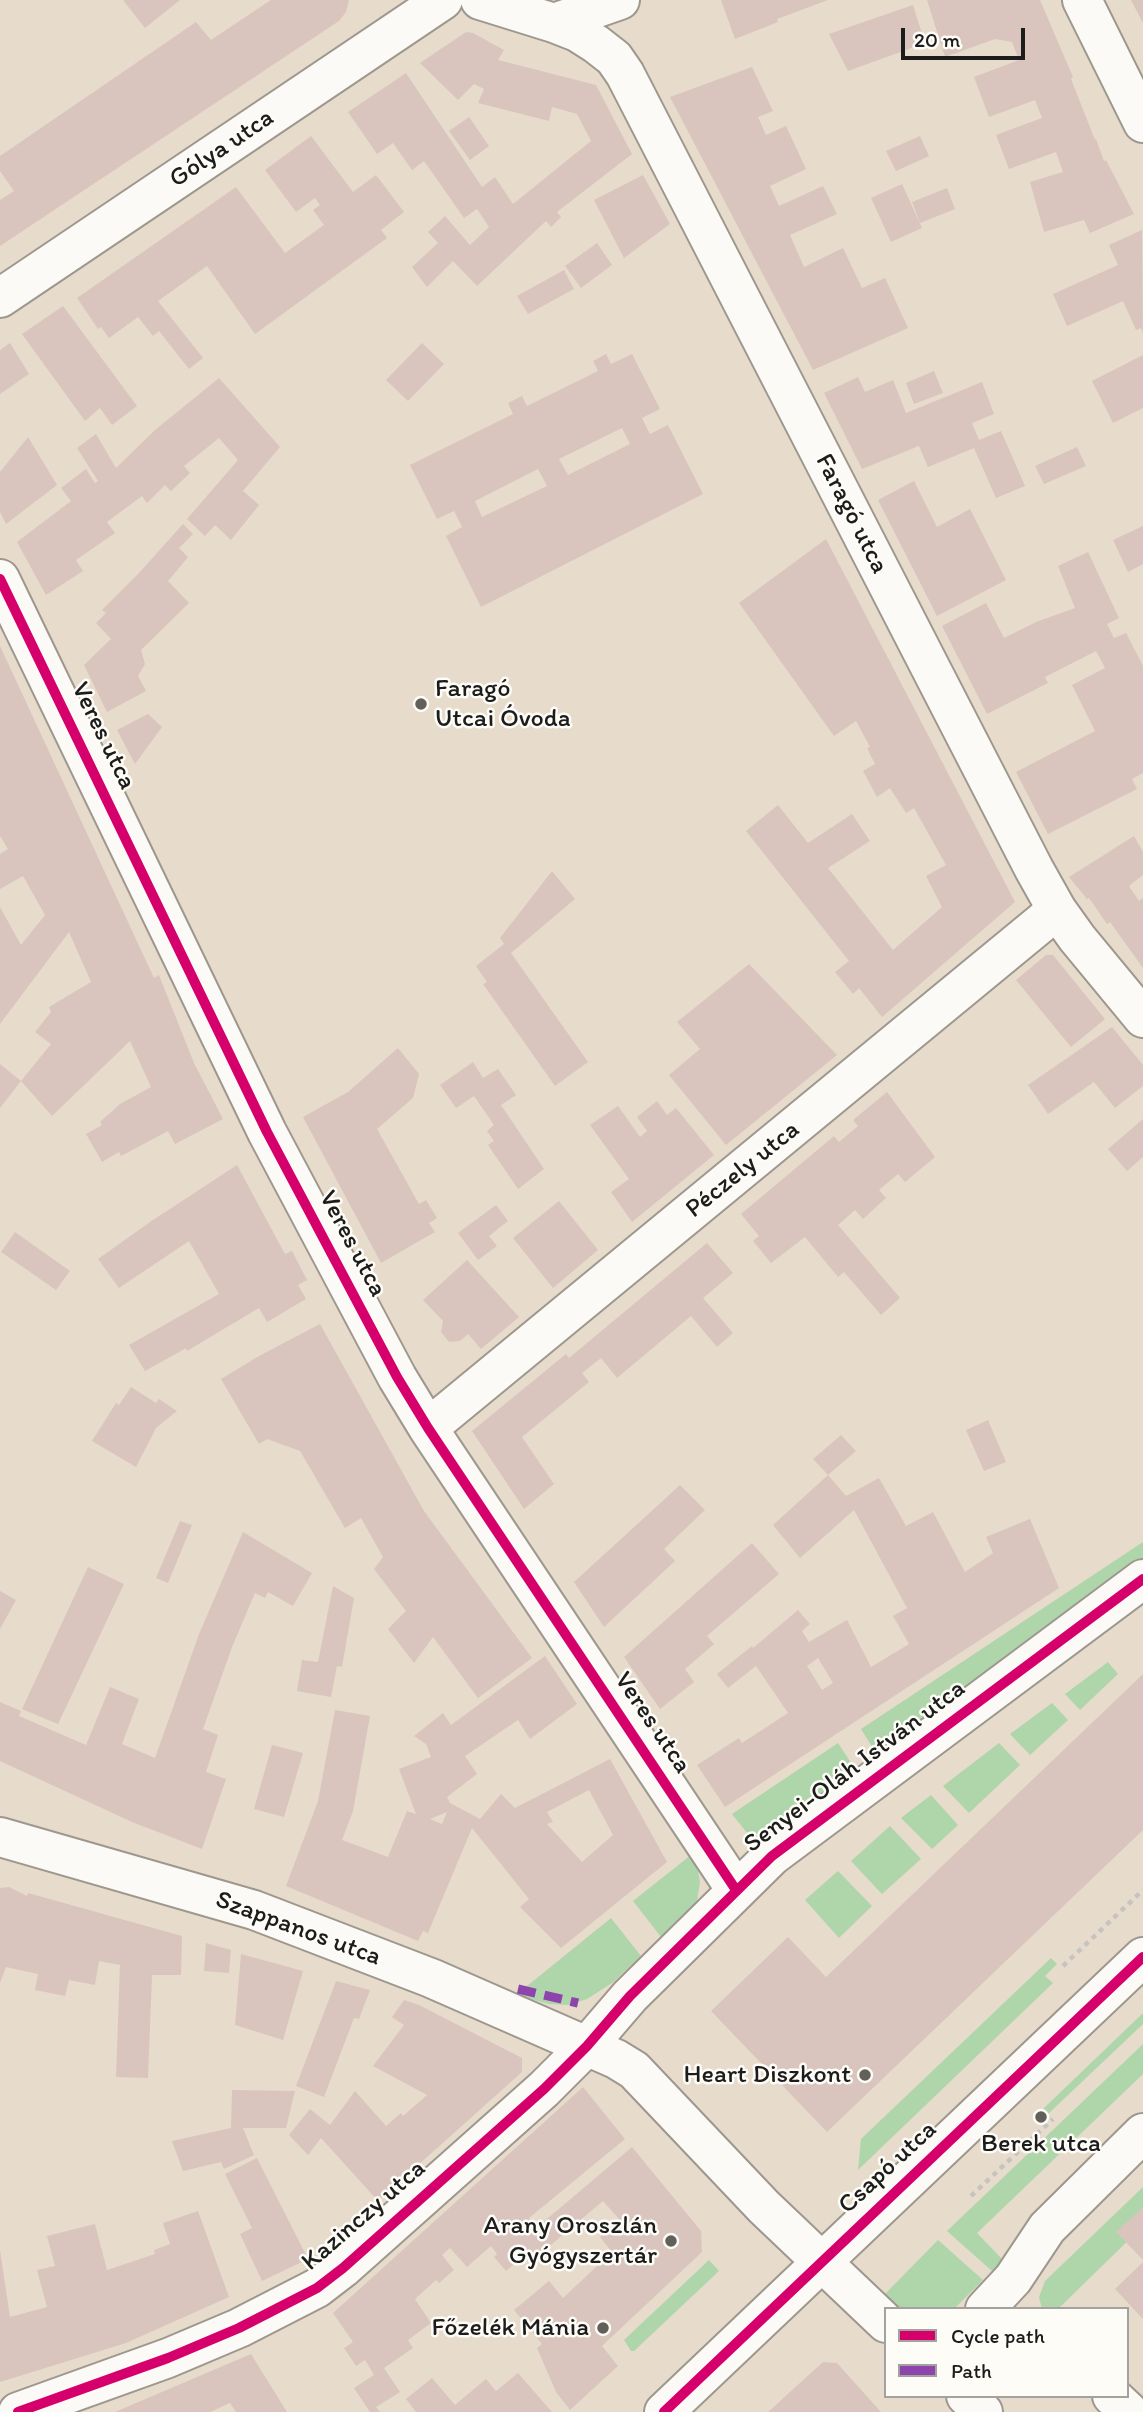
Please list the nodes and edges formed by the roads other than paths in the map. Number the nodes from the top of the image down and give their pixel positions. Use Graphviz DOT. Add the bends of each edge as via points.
graph roads {
  1 [pos="443,0"];
  2 [pos="480,0"];
  3 [pos="620,0"];
  4 [pos="1082,0"];
  5 [pos="554,23"];
  6 [pos="1143,123"];
  7 [pos="0,298"];
  8 [pos="0,579"];
  9 [pos="1056,910"];
  10 [pos="1143,1018"];
  11 [pos="428,1428"];
  12 [pos="1143,1579"];
  13 [pos="0,1838"];
  14 [pos="736,1890"];
  15 [pos="1143,1957"];
  16 [pos="587,2046"];
  17 [pos="1143,2133"];
  18 [pos="821,2262"];
  19 [pos="1000,2304"];
  20 [pos="884,2321"];
  21 [pos="968,2398"];
  22 [pos="1114,2398"];
  23 [pos="18,2412"];
  24 [pos="664,2412"];
  25 [pos="983,2412"];
  26 [pos="1129,2412"];
  1 -- 7 [label="street, Gólya utca"];
  2 -- 5 [label="street, Faragó utca"];
  3 -- 5 [label="street"];
  4 -- 6 [label="street"];
  5 -- 9 [label="street, Faragó utca" via="596,44 625,74"];
  8 -- 11 [label="street, Veres utca" via="267,1132"];
  9 -- 10 [label="street, Faragó utca"];
  9 -- 11 [label="street, Péczely utca"];
  11 -- 14 [label="street, Veres utca"];
  12 -- 14 [label="street, Senyei-Oláh István utca" via="785,1845"];
  13 -- 16 [label="street, Szappanos utca" via="254,1910 419,1973"];
  14 -- 16 [label="street, Senyei-Oláh István utca"];
  15 -- 18 [label="street, Csapó utca"];
  16 -- 18 [label="street" via="634,2070"];
  16 -- 23 [label="street, Kazinczy utca" via="317,2288 180,2353"];
  17 -- 19 [label="street" via="1047,2228"];
  18 -- 20 [label="street"];
  18 -- 24 [label="street, Csapó utca"];
  21 -- 25 [label="street"];
  22 -- 26 [label="street"];
}
